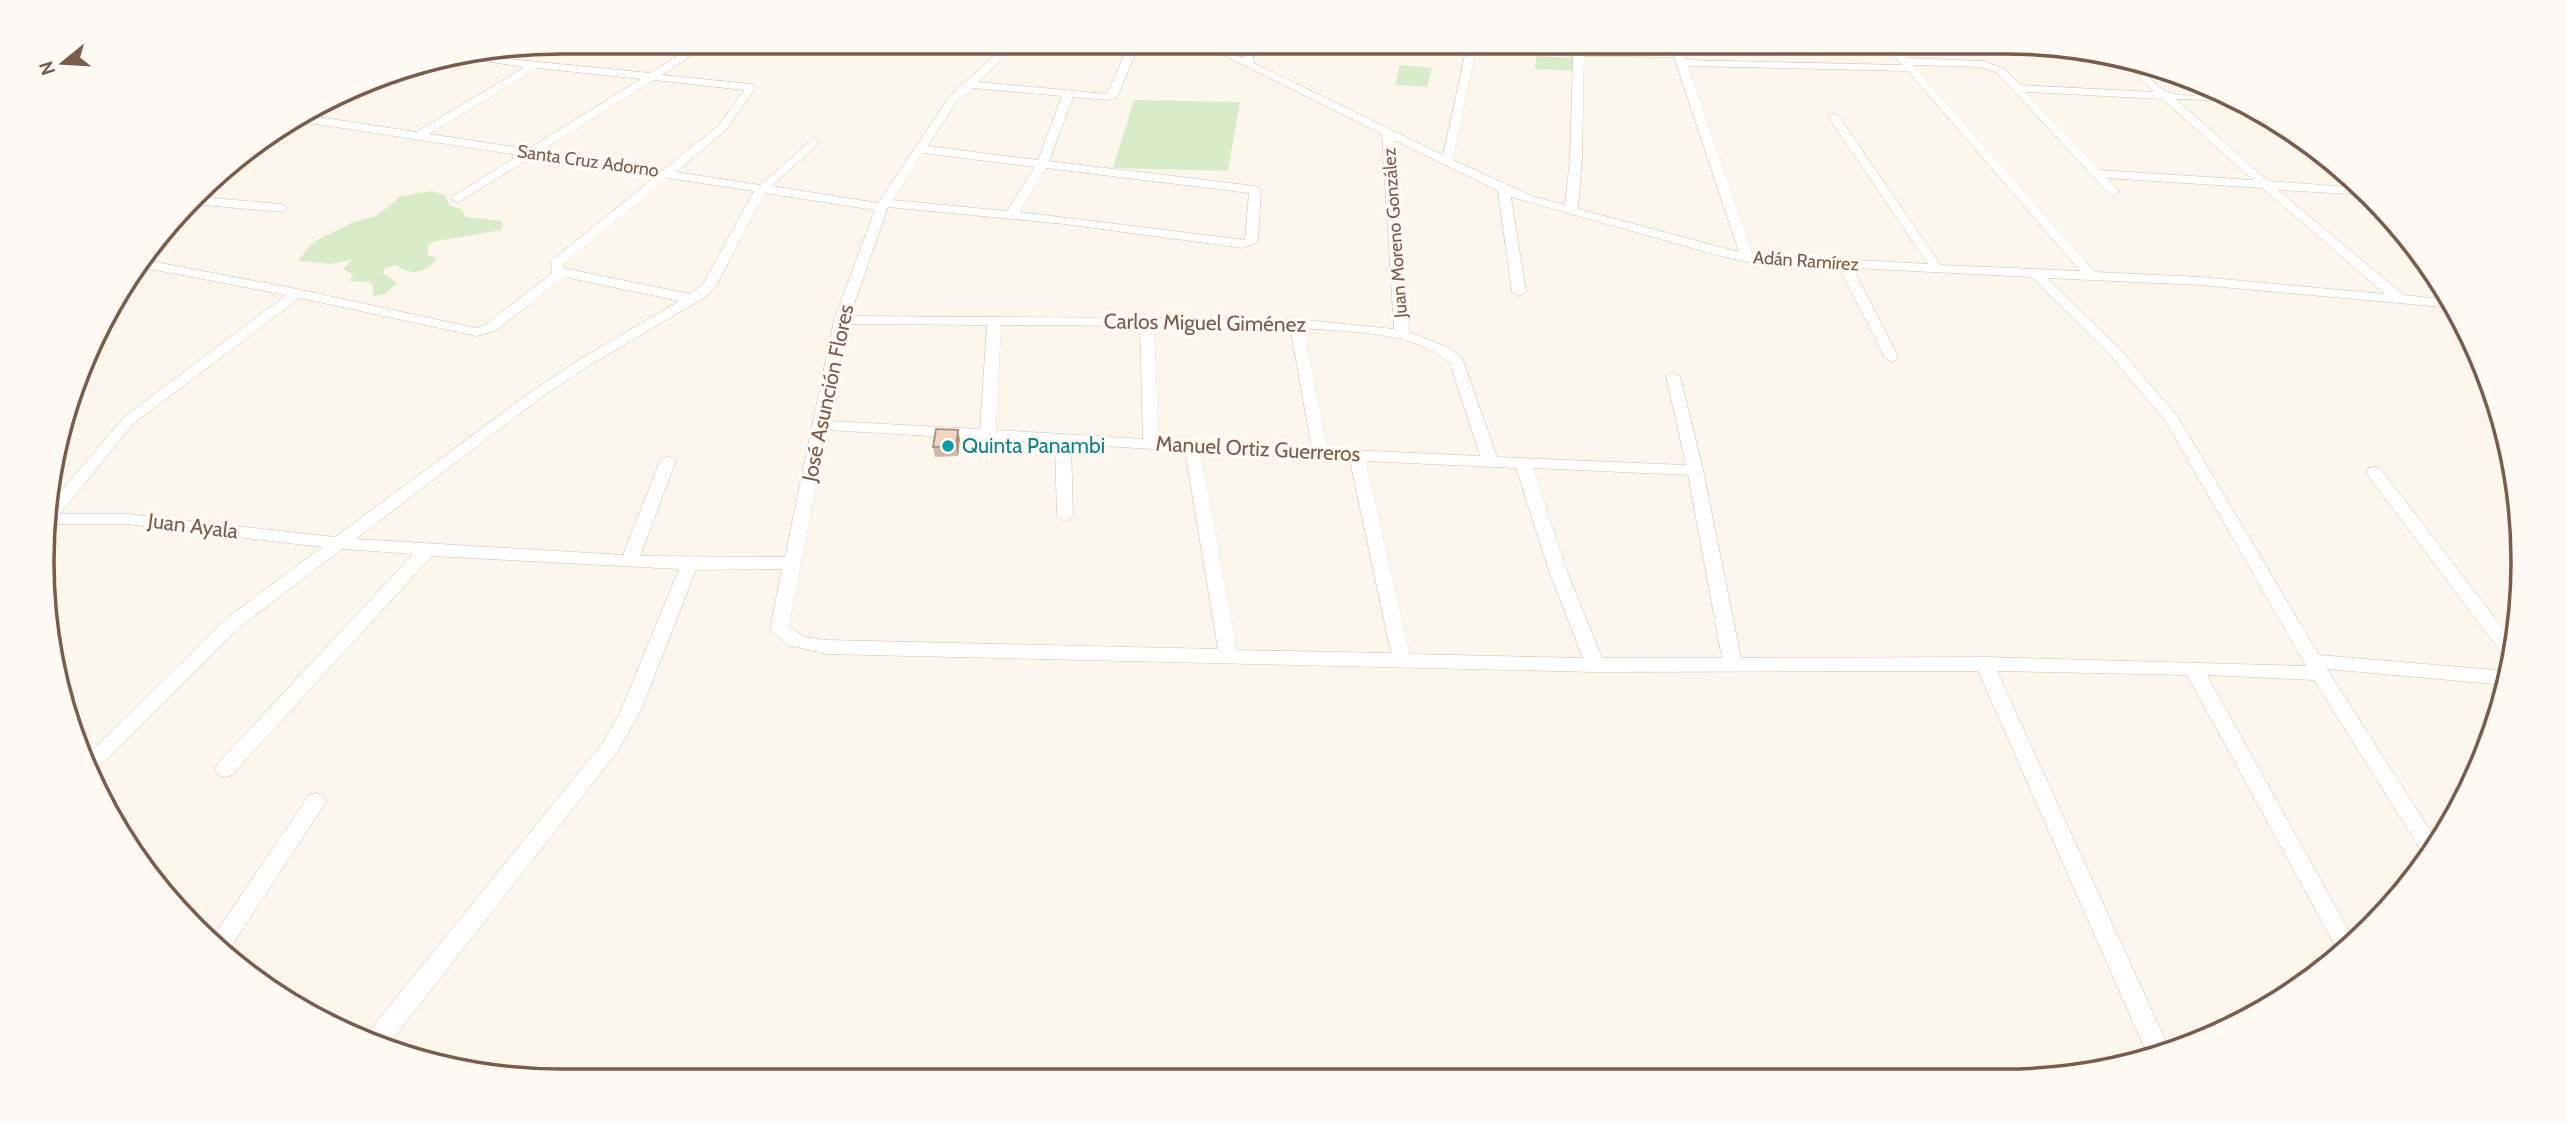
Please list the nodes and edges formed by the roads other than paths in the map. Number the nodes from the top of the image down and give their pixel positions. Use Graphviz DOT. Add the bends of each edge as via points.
graph roads {
  1 [pos="689,54"];
  2 [pos="1003,54"];
  3 [pos="1130,54"];
  4 [pos="1226,54"];
  5 [pos="1248,54"];
  6 [pos="1471,54"];
  7 [pos="1579,54"];
  8 [pos="1678,54"];
  9 [pos="1697,54"];
  10 [pos="1898,54"];
  11 [pos="488,60"];
  12 [pos="531,64"];
  13 [pos="1908,65"];
  14 [pos="1250,66"];
  15 [pos="2141,74"];
  16 [pos="654,77"];
  17 [pos="969,84"];
  18 [pos="2018,88"];
  19 [pos="1068,95"];
  20 [pos="2166,96"];
  21 [pos="2208,98"];
  22 [pos="1834,117"];
  23 [pos="311,120"];
  24 [pos="1388,132"];
  25 [pos="414,136"];
  26 [pos="814,142"];
  27 [pos="920,149"];
  28 [pos="532,153"];
  29 [pos="1447,162"];
  30 [pos="1042,165"];
  31 [pos="667,173"];
  32 [pos="2095,173"];
  33 [pos="2264,184"];
  34 [pos="762,189"];
  35 [pos="1504,189"];
  36 [pos="2349,191"];
  37 [pos="2114,192"];
  38 [pos="457,199"];
  39 [pos="204,202"];
  40 [pos="883,205"];
  41 [pos="282,208"];
  42 [pos="1571,211"];
  43 [pos="1011,214"];
  44 [pos="1748,258"];
  45 [pos="1844,264"];
  46 [pos="150,265"];
  47 [pos="1937,268"];
  48 [pos="562,272"];
  49 [pos="2035,273"];
  50 [pos="2090,275"];
  51 [pos="1519,292"];
  52 [pos="298,293"];
  53 [pos="692,299"];
  54 [pos="2400,299"];
  55 [pos="2440,303"];
  56 [pos="841,320"];
  57 [pos="994,320"];
  58 [pos="1147,321"];
  59 [pos="1296,323"];
  60 [pos="1402,334"];
  61 [pos="1892,358"];
  62 [pos="1673,376"];
  63 [pos="821,425"];
  64 [pos="988,435"];
  65 [pos="1063,439"];
  66 [pos="1151,443"];
  67 [pos="1192,447"];
  68 [pos="1321,452"];
  69 [pos="1357,456"];
  70 [pos="668,461"];
  71 [pos="1490,461"];
  72 [pos="1523,463"];
  73 [pos="1695,470"];
  74 [pos="2374,472"];
  75 [pos="57,508"];
  76 [pos="1065,516"];
  77 [pos="56,517"];
  78 [pos="337,543"];
  79 [pos="428,549"];
  80 [pos="629,561"];
  81 [pos="690,564"];
  82 [pos="792,564"];
  83 [pos="2504,642"];
  84 [pos="1229,657"];
  85 [pos="1402,661"];
  86 [pos="1733,664"];
  87 [pos="1984,664"];
  88 [pos="1594,666"];
  89 [pos="2317,667"];
  90 [pos="2193,668"];
  91 [pos="2497,677"];
  92 [pos="95,761"];
  93 [pos="225,769"];
  94 [pos="316,801"];
  95 [pos="2426,842"];
  96 [pos="2342,939"];
  97 [pos="223,940"];
  98 [pos="381,1035"];
  99 [pos="2156,1045"];
  1 -- 16 [label="street"];
  2 -- 17 [label="street, José Asunción Flores"];
  3 -- 19 [label="street" via="1113,96"];
  4 -- 14 [label="street, Adán Ramírez"];
  5 -- 14 [label="street"];
  6 -- 29 [label="street"];
  7 -- 42 [label="street"];
  8 -- 44 [label="street"];
  9 -- 13 [label="street"];
  10 -- 13 [label="street"];
  11 -- 12 [label="street"];
  12 -- 16 [label="street"];
  12 -- 25 [label="street"];
  13 -- 18 [label="street" via="1983,64 2001,71"];
  13 -- 50 [label="street"];
  14 -- 24 [label="street, Adán Ramírez"];
  15 -- 20 [label="street"];
  16 -- 28 [label="street"];
  16 -- 31 [label="street" via="751,88 722,128"];
  17 -- 19 [label="street"];
  17 -- 27 [label="street, José Asunción Flores" via="953,99"];
  18 -- 20 [label="street"];
  18 -- 32 [label="street"];
  19 -- 30 [label="street"];
  20 -- 21 [label="street"];
  20 -- 33 [label="street"];
  22 -- 47 [label="street"];
  23 -- 25 [label="street, Santa Cruz Adorno"];
  24 -- 29 [label="street, Adán Ramírez"];
  24 -- 60 [label="street, Juan Moreno González"];
  25 -- 28 [label="street, Santa Cruz Adorno"];
  26 -- 34 [label="street"];
  27 -- 30 [label="street"];
  27 -- 40 [label="street, José Asunción Flores"];
  28 -- 31 [label="street, Santa Cruz Adorno"];
  28 -- 38 [label="street"];
  29 -- 35 [label="street, Adán Ramírez"];
  30 -- 43 [label="street"];
  30 -- 43 [label="street, Santa Cruz Adorno" via="1255,190 1251,242"];
  31 -- 34 [label="street, Santa Cruz Adorno"];
  31 -- 48 [label="street" via="562,258 556,264"];
  32 -- 33 [label="street"];
  32 -- 37 [label="street"];
  33 -- 36 [label="street"];
  33 -- 54 [label="street"];
  34 -- 40 [label="street, Santa Cruz Adorno"];
  34 -- 53 [label="street" via="709,286"];
  35 -- 42 [label="street, Adán Ramírez"];
  35 -- 51 [label="street"];
  39 -- 41 [label="street"];
  40 -- 43 [label="street, Santa Cruz Adorno"];
  40 -- 56 [label="street, José Asunción Flores"];
  42 -- 44 [label="street, Adán Ramírez"];
  44 -- 45 [label="street, Adán Ramírez"];
  45 -- 47 [label="street, Adán Ramírez"];
  45 -- 61 [label="street"];
  46 -- 52 [label="street"];
  47 -- 49 [label="street, Adán Ramírez"];
  48 -- 52 [label="street" via="489,328 476,332"];
  48 -- 53 [label="street"];
  49 -- 50 [label="street, Adán Ramírez"];
  49 -- 89 [label="street" via="2115,352 2173,420"];
  50 -- 54 [label="street, Adán Ramírez"];
  52 -- 75 [label="street" via="129,420"];
  53 -- 78 [label="street" via="585,362"];
  54 -- 55 [label="street, Adán Ramírez"];
  56 -- 57 [label="street, Carlos Miguel Giménez"];
  56 -- 63 [label="street, José Asunción Flores"];
  57 -- 58 [label="street, Carlos Miguel Giménez"];
  57 -- 64 [label="street"];
  58 -- 59 [label="street, Carlos Miguel Giménez"];
  58 -- 66 [label="street"];
  59 -- 60 [label="street, Carlos Miguel Giménez"];
  59 -- 68 [label="street"];
  60 -- 71 [label="street, Carlos Miguel Giménez" via="1445,351 1457,362"];
  62 -- 73 [label="street"];
  63 -- 64 [label="street, Manuel Ortiz Guerreros"];
  63 -- 82 [label="street, José Asunción Flores"];
  64 -- 65 [label="street, Manuel Ortiz Guerreros"];
  65 -- 66 [label="street, Manuel Ortiz Guerreros"];
  65 -- 76 [label="street"];
  66 -- 67 [label="street, Manuel Ortiz Guerreros"];
  67 -- 68 [label="street, Manuel Ortiz Guerreros"];
  67 -- 84 [label="street"];
  68 -- 69 [label="street, Manuel Ortiz Guerreros"];
  69 -- 71 [label="street, Manuel Ortiz Guerreros"];
  69 -- 85 [label="street"];
  70 -- 80 [label="street"];
  71 -- 72 [label="street, Manuel Ortiz Guerreros"];
  72 -- 73 [label="street, Manuel Ortiz Guerreros"];
  72 -- 88 [label="street"];
  73 -- 86 [label="street"];
  74 -- 83 [label="street"];
  77 -- 78 [label="street, Juan Ayala" via="127,519"];
  78 -- 79 [label="street, Juan Ayala"];
  78 -- 92 [label="street" via="233,623"];
  79 -- 80 [label="street, Juan Ayala"];
  79 -- 93 [label="street"];
  80 -- 81 [label="street, Juan Ayala"];
  81 -- 82 [label="street, Juan Ayala"];
  81 -- 98 [label="street" via="631,710 611,746"];
  82 -- 84 [label="street, José Asunción Flores" via="779,629 788,639 804,645"];
  84 -- 85 [label="street"];
  85 -- 88 [label="street"];
  86 -- 87 [label="street"];
  86 -- 88 [label="street"];
  87 -- 90 [label="street"];
  87 -- 99 [label="street"];
  89 -- 90 [label="street"];
  89 -- 91 [label="street"];
  89 -- 95 [label="street"];
  90 -- 96 [label="street"];
  94 -- 97 [label="street"];
}
